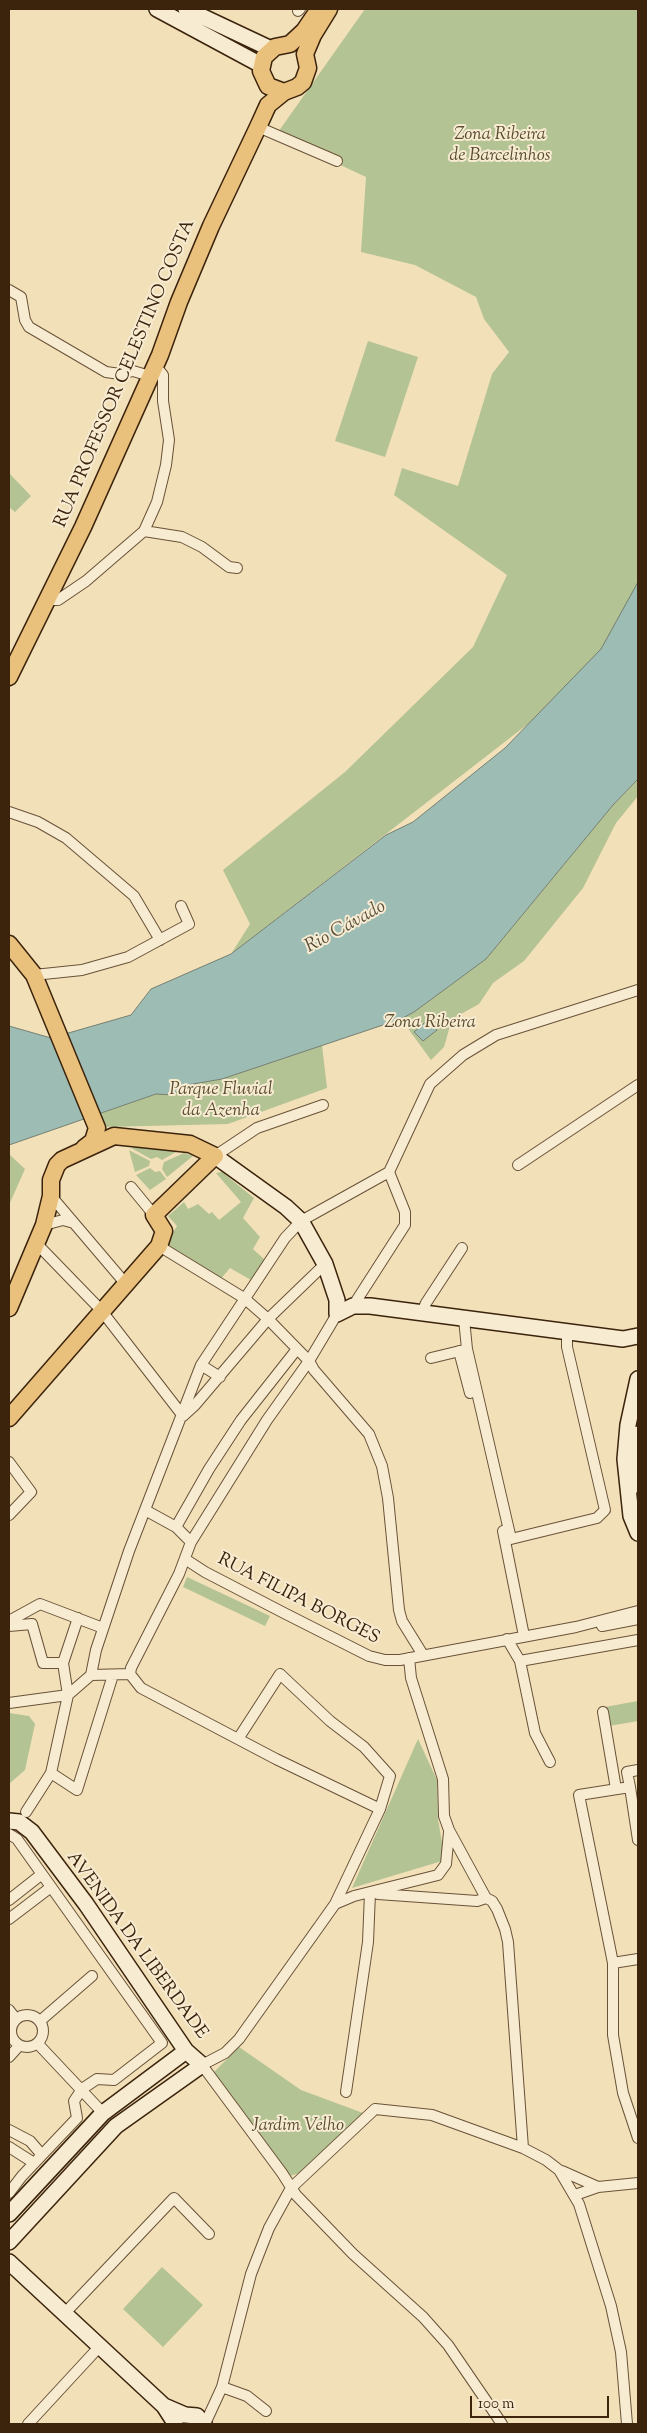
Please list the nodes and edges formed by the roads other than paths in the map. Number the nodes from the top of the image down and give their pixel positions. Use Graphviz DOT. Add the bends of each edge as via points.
graph roads {
  1 [pos="157,9"];
  2 [pos="186,9"];
  3 [pos="319,9"];
  4 [pos="329,9"];
  5 [pos="290,44"];
  6 [pos="270,49"];
  7 [pos="305,54"];
  8 [pos="261,65"];
  9 [pos="268,86"];
  10 [pos="284,92"];
  11 [pos="268,105"];
  12 [pos="258,127"];
  13 [pos="337,161"];
  14 [pos="9,290"];
  15 [pos="152,371"];
  16 [pos="144,531"];
  17 [pos="237,568"];
  18 [pos="48,600"];
  19 [pos="9,677"];
  20 [pos="9,812"];
  21 [pos="181,906"];
  22 [pos="160,940"];
  23 [pos="12,952"];
  24 [pos="34,975"];
  25 [pos="638,990"];
  26 [pos="638,1085"];
  27 [pos="323,1105"];
  28 [pos="96,1126"];
  29 [pos="114,1136"];
  30 [pos="84,1148"];
  31 [pos="215,1156"];
  32 [pos="518,1165"];
  33 [pos="389,1172"];
  34 [pos="131,1187"];
  35 [pos="51,1196"];
  36 [pos="154,1215"];
  37 [pos="301,1221"];
  38 [pos="75,1224"];
  39 [pos="44,1225"];
  40 [pos="36,1243"];
  41 [pos="159,1246"];
  42 [pos="462,1248"];
  43 [pos="325,1264"];
  44 [pos="125,1283"];
  45 [pos="244,1298"];
  46 [pos="353,1306"];
  47 [pos="9,1308"];
  48 [pos="101,1310"];
  49 [pos="337,1314"];
  50 [pos="422,1314"];
  51 [pos="268,1319"];
  52 [pos="464,1319"];
  53 [pos="567,1332"];
  54 [pos="631,1338"];
  55 [pos="297,1348"];
  56 [pos="638,1348"];
  57 [pos="463,1350"];
  58 [pos="431,1358"];
  59 [pos="309,1361"];
  60 [pos="200,1365"];
  61 [pos="220,1377"];
  62 [pos="638,1379"];
  63 [pos="183,1416"];
  64 [pos="9,1418"];
  65 [pos="638,1434"];
  66 [pos="9,1462"];
  67 [pos="638,1484"];
  68 [pos="146,1510"];
  69 [pos="9,1516"];
  70 [pos="176,1527"];
  71 [pos="638,1532"];
  72 [pos="192,1542"];
  73 [pos="185,1558"];
  74 [pos="638,1611"];
  75 [pos="78,1618"];
  76 [pos="638,1619"];
  77 [pos="9,1621"];
  78 [pos="9,1626"];
  79 [pos="576,1627"];
  80 [pos="104,1628"];
  81 [pos="524,1636"];
  82 [pos="507,1639"];
  83 [pos="638,1640"];
  84 [pos="423,1655"];
  85 [pos="409,1658"];
  86 [pos="520,1661"];
  87 [pos="63,1663"];
  88 [pos="113,1674"];
  89 [pos="130,1674"];
  90 [pos="91,1675"];
  91 [pos="68,1695"];
  92 [pos="9,1702"];
  93 [pos="603,1712"];
  94 [pos="238,1739"];
  95 [pos="550,1762"];
  96 [pos="638,1770"];
  97 [pos="51,1773"];
  98 [pos="630,1787"];
  99 [pos="616,1789"];
  100 [pos="380,1809"];
  101 [pos="26,1812"];
  102 [pos="9,1821"];
  103 [pos="449,1830"];
  104 [pos="9,1834"];
  105 [pos="638,1840"];
  106 [pos="42,1874"];
  107 [pos="51,1887"];
  108 [pos="370,1893"];
  109 [pos="486,1898"];
  110 [pos="9,1900"];
  111 [pos="335,1904"];
  112 [pos="9,1919"];
  113 [pos="96,1919"];
  114 [pos="82,1928"];
  115 [pos="638,1959"];
  116 [pos="613,1962"];
  117 [pos="92,1976"];
  118 [pos="9,2010"];
  119 [pos="16,2019"];
  120 [pos="40,2020"];
  121 [pos="38,2044"];
  122 [pos="19,2046"];
  123 [pos="186,2051"];
  124 [pos="9,2057"];
  125 [pos="202,2064"];
  126 [pos="82,2089"];
  127 [pos="346,2092"];
  128 [pos="104,2113"];
  129 [pos="116,2127"];
  130 [pos="9,2130"];
  131 [pos="638,2138"];
  132 [pos="9,2147"];
  133 [pos="523,2148"];
  134 [pos="42,2155"];
  135 [pos="34,2163"];
  136 [pos="559,2170"];
  137 [pos="638,2183"];
  138 [pos="598,2187"];
  139 [pos="291,2188"];
  140 [pos="9,2193"];
  141 [pos="577,2200"];
  142 [pos="9,2214"];
  143 [pos="209,2234"];
  144 [pos="9,2242"];
  145 [pos="9,2262"];
  146 [pos="64,2314"];
  147 [pos="100,2346"];
  148 [pos="222,2387"];
  149 [pos="266,2411"];
  150 [pos="190,2421"];
  151 [pos="28,2424"];
  152 [pos="502,2424"];
  153 [pos="627,2424"];
  1 -- 8 [label="main road"];
  2 -- 6 [label="main road"];
  3 -- 5 [label="main road"];
  4 -- 7 [label="main road"];
  5 -- 6 [label="main road"];
  5 -- 7 [label="main road"];
  6 -- 8 [label="main road"];
  7 -- 10 [label="main road" via="308,68 302,82"];
  8 -- 9 [label="main road"];
  9 -- 10 [label="main road"];
  9 -- 11 [label="main road"];
  10 -- 11 [label="main road, RUA PROFESSOR CELESTINO COSTA"];
  11 -- 12 [label="main road, RUA PROFESSOR CELESTINO COSTA"];
  12 -- 13 [label="street"];
  12 -- 15 [label="main road, RUA PROFESSOR CELESTINO COSTA" via="208,234"];
  14 -- 15 [label="street" via="21,297 26,324 106,372"];
  15 -- 16 [label="street" via="163,375 169,440 157,502"];
  15 -- 18 [label="main road, RUA PROFESSOR CELESTINO COSTA"];
  16 -- 17 [label="street" via="182,536 229,567"];
  16 -- 18 [label="street" via="86,581 58,600"];
  18 -- 19 [label="main road, RUA PROFESSOR CELESTINO COSTA"];
  20 -- 22 [label="street" via="38,822 66,838 134,896"];
  21 -- 22 [label="street" via="189,924"];
  22 -- 24 [label="street" via="128,957 82,970"];
  23 -- 24 [label="main road"];
  24 -- 28 [label="main road"];
  25 -- 33 [label="street" via="496,1035 463,1055 430,1084"];
  26 -- 32 [label="street"];
  27 -- 31 [label="street" via="257,1128"];
  28 -- 29 [label="main road"];
  28 -- 30 [label="main road" via="93,1141"];
  29 -- 30 [label="main road"];
  29 -- 31 [label="main road" via="190,1144"];
  30 -- 35 [label="main road" via="57,1165 51,1180"];
  31 -- 36 [label="main road"];
  31 -- 37 [label="main road"];
  33 -- 37 [label="street"];
  33 -- 46 [label="street" via="405,1212 404,1225"];
  34 -- 36 [label="street"];
  35 -- 38 [label="street"];
  35 -- 39 [label="main road"];
  36 -- 41 [label="main road" via="164,1231"];
  37 -- 43 [label="main road"];
  37 -- 45 [label="street" via="285,1238"];
  38 -- 39 [label="street" via="63,1220"];
  38 -- 44 [label="street"];
  39 -- 40 [label="main road"];
  40 -- 47 [label="main road"];
  40 -- 48 [label="street"];
  41 -- 44 [label="main road"];
  41 -- 45 [label="street"];
  42 -- 50 [label="street"];
  43 -- 49 [label="main road" via="337,1300"];
  43 -- 51 [label="street"];
  44 -- 48 [label="main road"];
  45 -- 51 [label="street"];
  45 -- 60 [label="street"];
  46 -- 49 [label="main road"];
  46 -- 50 [label="main road"];
  48 -- 63 [label="street"];
  48 -- 64 [label="main road"];
  49 -- 59 [label="street"];
  50 -- 52 [label="main road"];
  51 -- 55 [label="street"];
  51 -- 61 [label="street"];
  52 -- 53 [label="main road"];
  52 -- 57 [label="street"];
  53 -- 54 [label="main road"];
  53 -- 57 [label="street" via="567,1347 605,1510 597,1518 511,1539"];
  54 -- 56 [label="main road"];
  55 -- 59 [label="street"];
  55 -- 70 [label="street" via="236,1428"];
  57 -- 58 [label="street"];
  57 -- 81 [label="street"];
  59 -- 72 [label="street" via="267,1420"];
  59 -- 84 [label="street" via="376,1447 388,1498 399,1610 402,1621"];
  60 -- 61 [label="street"];
  60 -- 63 [label="street"];
  61 -- 63 [label="street"];
  62 -- 71 [label="main road" via="625,1459 631,1516"];
  63 -- 68 [label="street"];
  65 -- 67 [label="main road"];
  66 -- 69 [label="street" via="31,1492"];
  68 -- 70 [label="street"];
  68 -- 80 [label="street"];
  70 -- 72 [label="street"];
  72 -- 73 [label="street"];
  73 -- 85 [label="street, RUA FILIPA BORGES" via="205,1572 369,1656 385,1660"];
  73 -- 89 [label="street"];
  74 -- 79 [label="street, RUA FILIPA BORGES"];
  75 -- 77 [label="street" via="40,1604"];
  75 -- 80 [label="street"];
  75 -- 87 [label="street"];
  76 -- 79 [label="street, RUA FILIPA BORGES"];
  78 -- 87 [label="street" via="32,1624 43,1663"];
  79 -- 81 [label="street, RUA FILIPA BORGES"];
  80 -- 90 [label="street"];
  81 -- 82 [label="street, RUA FILIPA BORGES"];
  82 -- 84 [label="street, RUA FILIPA BORGES"];
  82 -- 86 [label="street"];
  83 -- 86 [label="street"];
  84 -- 85 [label="street, RUA FILIPA BORGES"];
  85 -- 103 [label="street" via="411,1678 443,1779 444,1816"];
  86 -- 95 [label="street" via="535,1733"];
  87 -- 91 [label="street"];
  88 -- 89 [label="street"];
  88 -- 90 [label="street"];
  88 -- 97 [label="street" via="78,1790"];
  89 -- 94 [label="street" via="141,1688"];
  90 -- 91 [label="street"];
  91 -- 92 [label="street"];
  91 -- 97 [label="street"];
  93 -- 99 [label="street"];
  94 -- 100 [label="street"];
  94 -- 100 [label="street, AVENIDA DA LIBERDADE" via="280,1674 330,1721 364,1747 390,1776"];
  96 -- 98 [label="street" via="627,1772"];
  97 -- 101 [label="street"];
  98 -- 99 [label="street"];
  98 -- 105 [label="street"];
  99 -- 116 [label="street" via="579,1795"];
  100 -- 111 [label="street, AVENIDA DA LIBERDADE"];
  102 -- 113 [label="main road, AVENIDA DA LIBERDADE" via="19,1822 32,1832"];
  103 -- 108 [label="street" via="446,1864 438,1875"];
  103 -- 109 [label="street"];
  104 -- 106 [label="street" via="17,1839"];
  106 -- 107 [label="street"];
  106 -- 110 [label="street"];
  107 -- 112 [label="street"];
  107 -- 114 [label="street"];
  108 -- 109 [label="street" via="477,1901"];
  108 -- 111 [label="street"];
  108 -- 127 [label="street" via="368,1942"];
  109 -- 133 [label="street" via="497,1909 508,1942"];
  111 -- 125 [label="street, AVENIDA DA LIBERDADE" via="239,2039 225,2053"];
  113 -- 114 [label="street"];
  113 -- 123 [label="main road, AVENIDA DA LIBERDADE"];
  114 -- 126 [label="street" via="162,2043 114,2080 97,2079"];
  115 -- 116 [label="street"];
  116 -- 131 [label="street" via="613,2035 623,2093"];
  117 -- 120 [label="street"];
  118 -- 119 [label="street"];
  119 -- 120 [label="street" via="28,2015"];
  119 -- 122 [label="street" via="11,2036"];
  120 -- 121 [label="street" via="44,2033"];
  121 -- 122 [label="street" via="26,2048"];
  121 -- 126 [label="street"];
  122 -- 124 [label="street"];
  123 -- 125 [label="main road, AVENIDA DA LIBERDADE"];
  123 -- 128 [label="main road"];
  125 -- 129 [label="main road"];
  125 -- 139 [label="street"];
  126 -- 128 [label="street"];
  126 -- 134 [label="street" via="74,2101 77,2118"];
  128 -- 129 [label="main road" via="117,2114"];
  128 -- 142 [label="main road"];
  129 -- 144 [label="main road"];
  130 -- 134 [label="street" via="30,2141"];
  132 -- 135 [label="street"];
  133 -- 136 [label="street"];
  133 -- 139 [label="street" via="432,2115 375,2108"];
  134 -- 135 [label="street"];
  135 -- 140 [label="street"];
  136 -- 138 [label="street"];
  136 -- 141 [label="street"];
  137 -- 138 [label="street"];
  138 -- 141 [label="street"];
  139 -- 148 [label="street" via="269,2228 251,2274"];
  139 -- 152 [label="street" via="353,2254 423,2317 448,2345"];
  141 -- 153 [label="street" via="611,2306 621,2352"];
  143 -- 146 [label="street" via="174,2198"];
  145 -- 146 [label="main road"];
  146 -- 147 [label="main road"];
  147 -- 150 [label="main road" via="164,2406"];
  147 -- 151 [label="street"];
  148 -- 149 [label="street" via="246,2396"];
  148 -- 150 [label="street" via="213,2406"];
}
